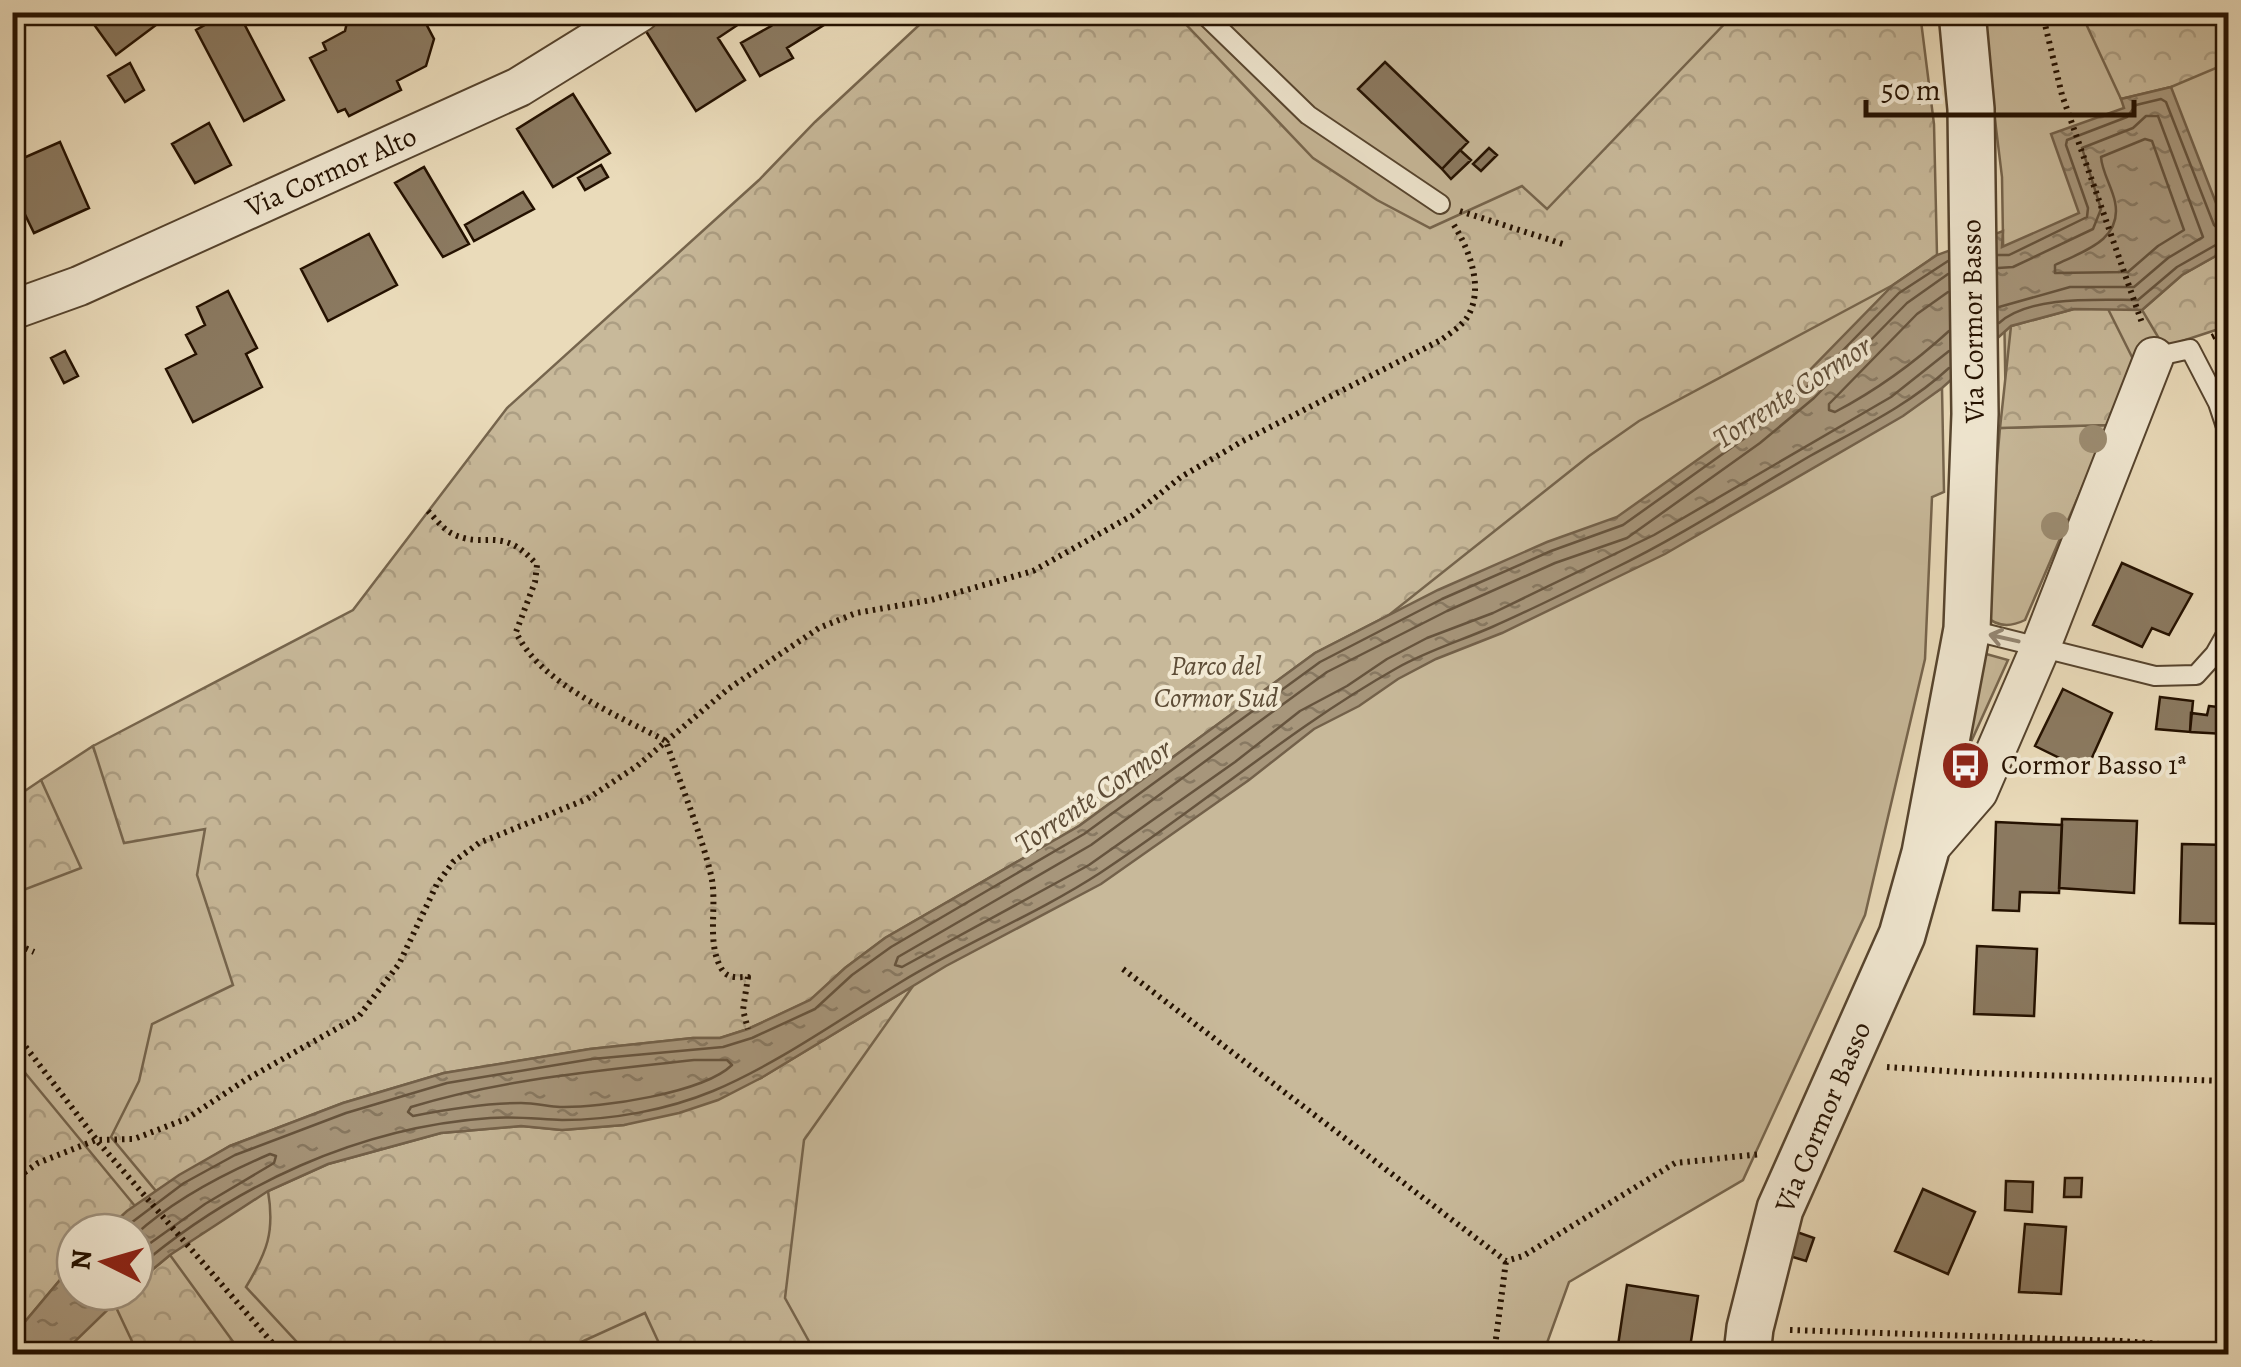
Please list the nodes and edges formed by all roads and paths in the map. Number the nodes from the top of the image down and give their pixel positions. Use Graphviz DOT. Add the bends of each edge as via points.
graph roads {
  1 [pos="640,12"];
  2 [pos="1202,12"];
  3 [pos="1962,12"];
  4 [pos="2042,12"];
  5 [pos="1440,204"];
  6 [pos="1563,244"];
  7 [pos="12,310"];
  8 [pos="2154,357"];
  9 [pos="2228,433"];
  10 [pos="428,510"];
  11 [pos="1967,629"];
  12 [pos="2228,632"];
  13 [pos="2040,646"];
  14 [pos="2222,654"];
  15 [pos="666,742"];
  16 [pos="1925,853"];
  17 [pos="12,942"];
  18 [pos="34,952"];
  19 [pos="1123,969"];
  20 [pos="12,1029"];
  21 [pos="748,1029"];
  22 [pos="1846,1061"];
  23 [pos="2228,1081"];
  24 [pos="98,1142"];
  25 [pos="1808,1147"];
  26 [pos="12,1181"];
  27 [pos="1506,1262"];
  28 [pos="1749,1341"];
  29 [pos="2228,1349"];
  30 [pos="282,1354"];
  31 [pos="1494,1354"];
  1 -- 7 [label="street, Via Cormor Alto" via="519,87 79,286"];
  2 -- 5 [label="lane" via="1308,115"];
  3 -- 11 [label="street, Via Cormor Basso" via="1971,109 1973,506"];
  4 -- 8 [label="path" via="2062,94"];
  5 -- 6 [label="path"];
  5 -- 15 [label="path" via="1469,254 1474,299 1465,320 1442,340 1241,442 1133,515 1033,571 819,628 728,689"];
  8 -- 9 [label="lane" via="2190,349"];
  8 -- 13 [label="street, Via Cormor Basso"];
  10 -- 15 [label="path" via="448,532 510,540 528,553 537,564 535,582 516,632 525,652 593,702"];
  13 -- 11 [label="lane, one-way"];
  11 -- 16 [label="street, Via Cormor Basso"];
  12 -- 14 [label="lane"];
  13 -- 14 [label="lane" via="2155,676 2196,675"];
  13 -- 16 [label="street, Via Cormor Basso" via="1978,792"];
  15 -- 21 [label="path" via="710,874 715,955 723,973 748,977"];
  15 -- 24 [label="path" via="587,799 479,843 453,862 400,964 359,1016 186,1119 134,1139"];
  16 -- 22 [label="street, Via Cormor Basso" via="1902,935"];
  17 -- 18 [label="path"];
  19 -- 27 [label="path"];
  20 -- 24 [label="path"];
  22 -- 23 [label="path" via="1978,1074"];
  22 -- 25 [label="street, Via Cormor Basso"];
  24 -- 26 [label="path" via="38,1162"];
  24 -- 30 [label="path"];
  25 -- 27 [label="path" via="1675,1163"];
  25 -- 28 [label="street, Via Cormor Basso" via="1780,1209"];
  27 -- 31 [label="path"];
  28 -- 29 [label="path" via="2121,1342"];
}
